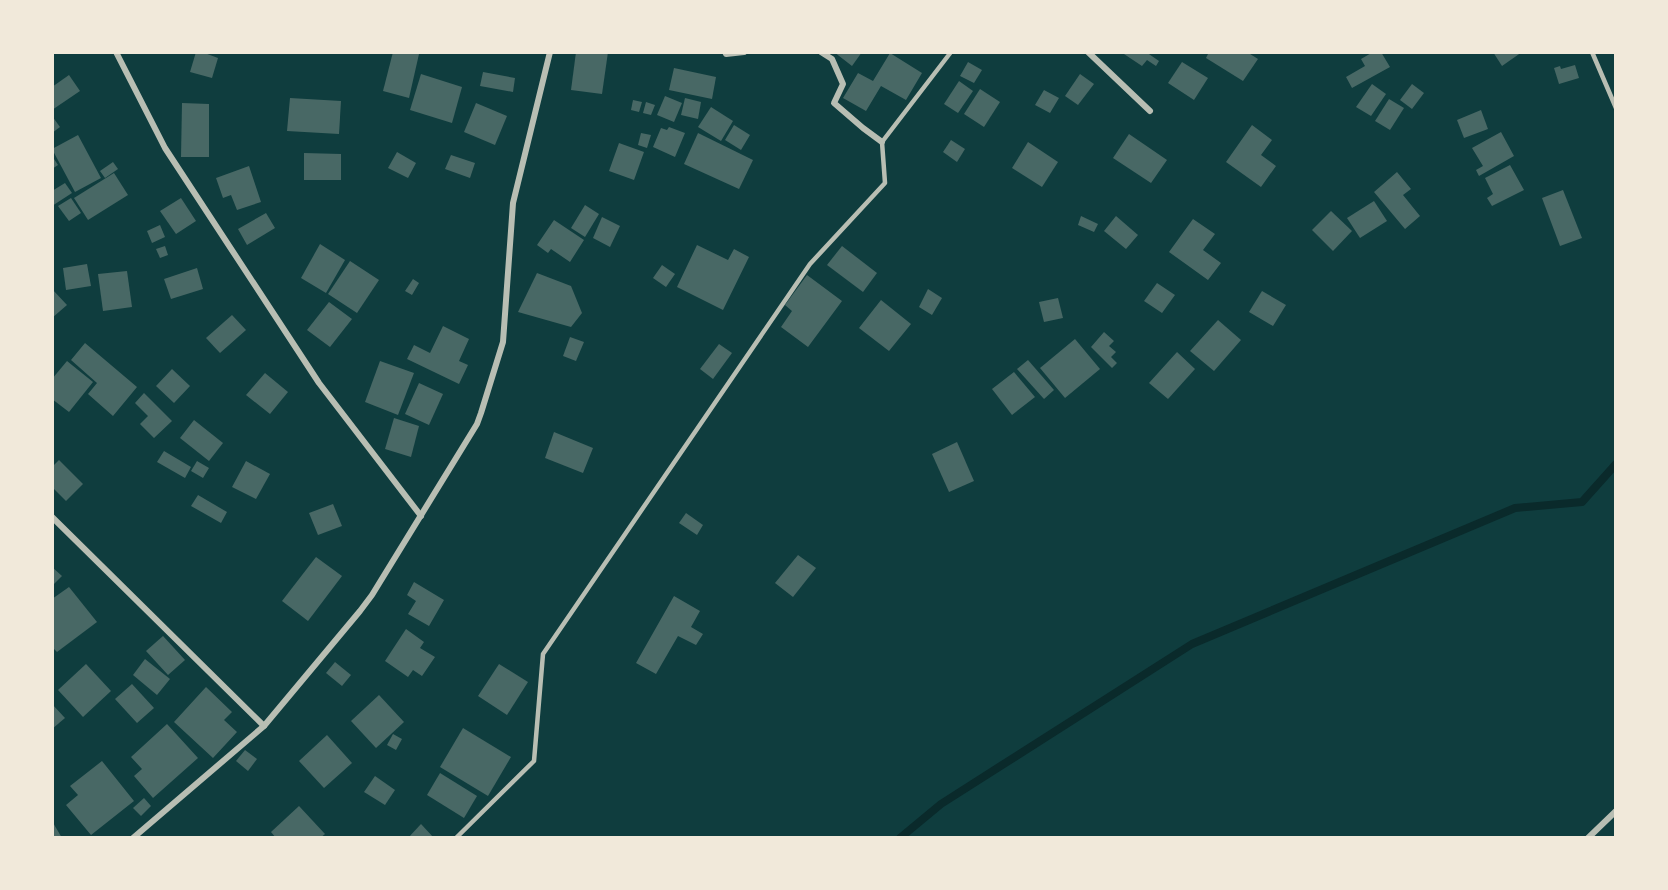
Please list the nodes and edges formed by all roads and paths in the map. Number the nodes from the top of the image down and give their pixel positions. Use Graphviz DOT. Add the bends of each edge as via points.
graph roads {
  1 [pos="116,52"];
  2 [pos="550,52"];
  3 [pos="725,52"];
  4 [pos="744,52"];
  5 [pos="821,52"];
  6 [pos="951,52"];
  7 [pos="1088,52"];
  8 [pos="1592,52"];
  9 [pos="1616,108"];
  10 [pos="1150,111"];
  11 [pos="882,141"];
  12 [pos="421,516"];
  13 [pos="52,517"];
  14 [pos="264,726"];
  15 [pos="1616,811"];
  16 [pos="133,837"];
  17 [pos="456,837"];
  18 [pos="1588,837"];
  1 -- 12 [label="street" via="165,148 319,382"];
  2 -- 12 [label="street" via="513,203 503,342 477,424"];
  3 -- 4 [label="street"];
  5 -- 11 [label="street" via="832,59 843,84 834,103"];
  6 -- 11 [label="lane"];
  7 -- 10 [label="street"];
  8 -- 9 [label="lane"];
  11 -- 17 [label="lane" via="885,183 810,264 543,654 534,760"];
  12 -- 14 [label="street" via="372,595"];
  13 -- 14 [label="street"];
  14 -- 16 [label="street"];
  15 -- 18 [label="street"];
}
